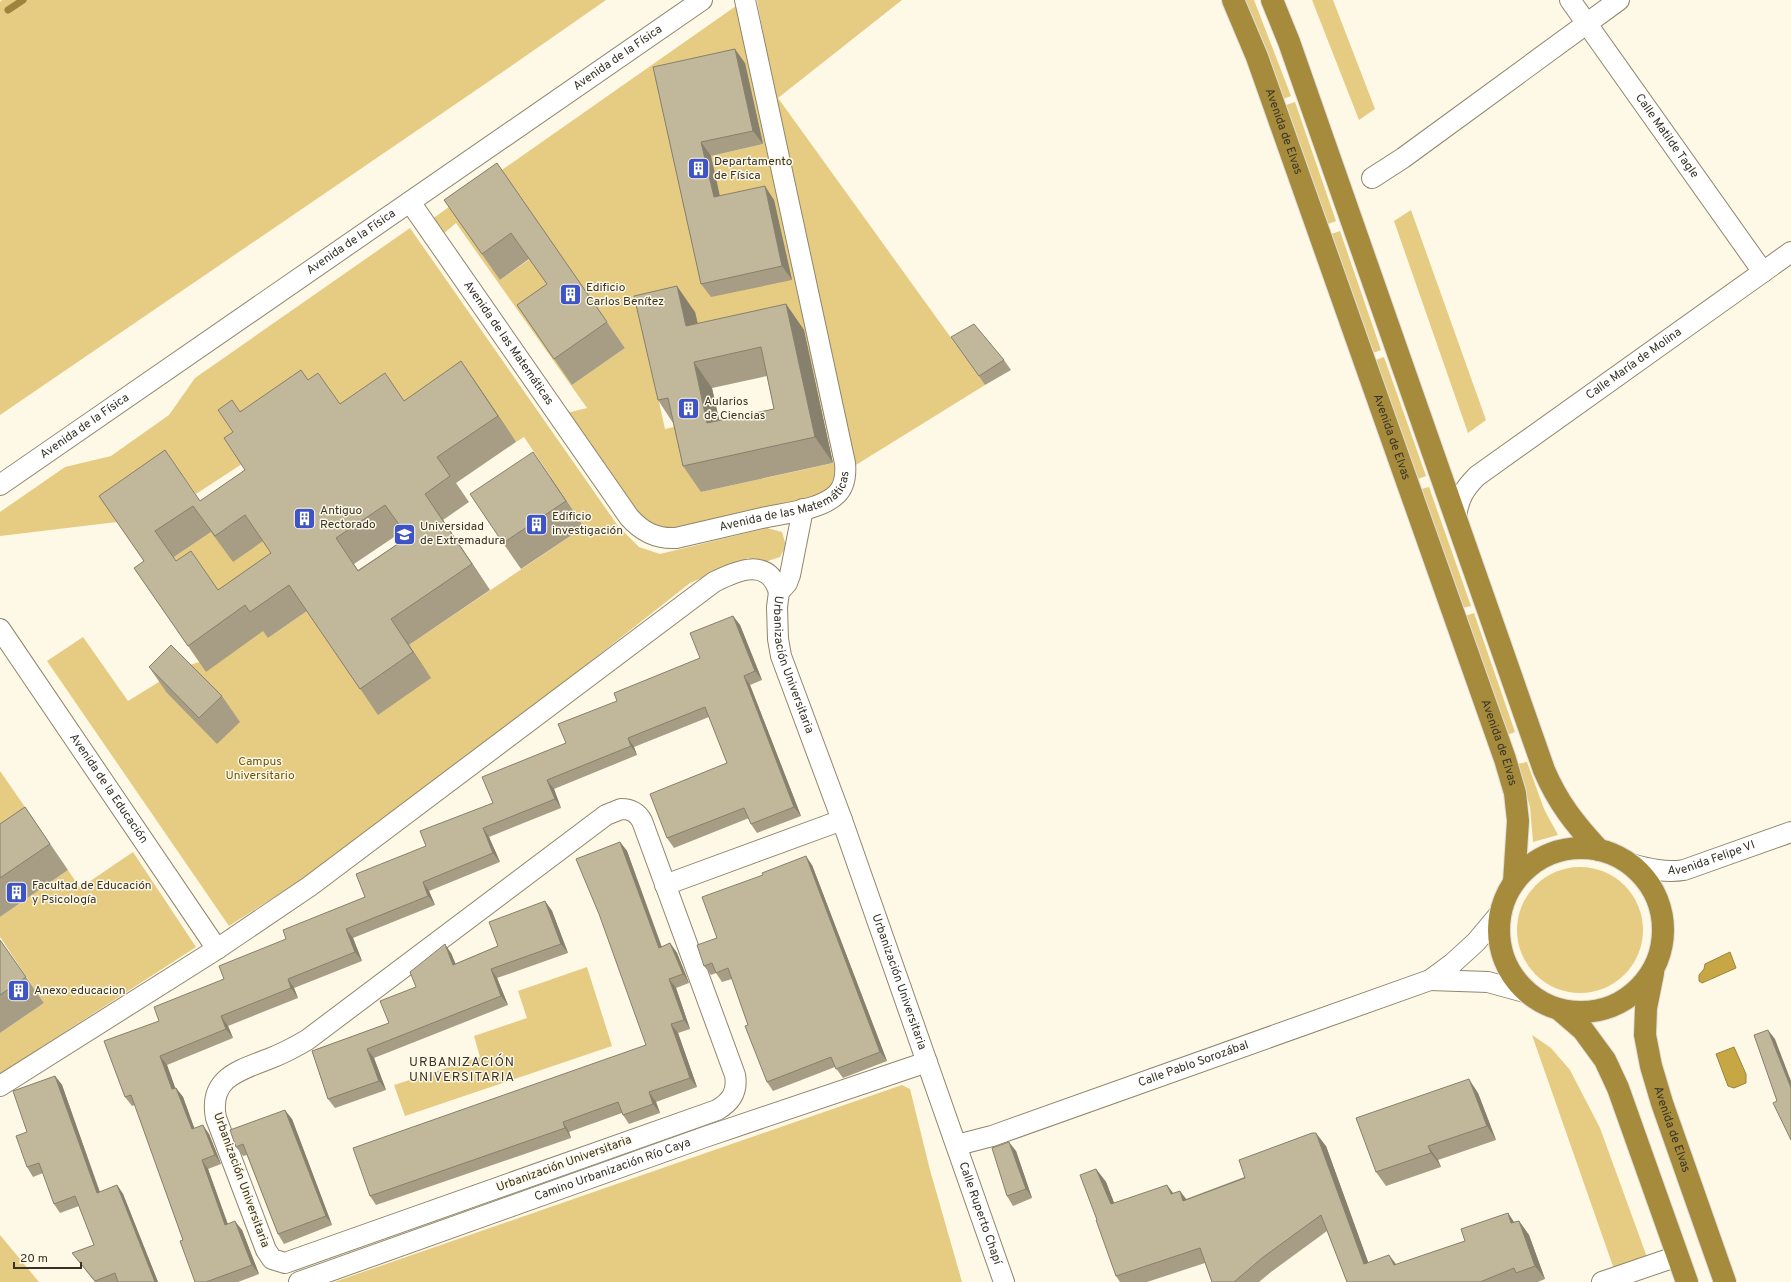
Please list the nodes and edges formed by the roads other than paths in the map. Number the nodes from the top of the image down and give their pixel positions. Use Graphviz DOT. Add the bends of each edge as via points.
graph roads {
  1 [pos="702,0"];
  2 [pos="745,0"];
  3 [pos="1233,0"];
  4 [pos="1272,0"];
  5 [pos="1570,0"];
  6 [pos="1619,0"];
  7 [pos="1587,23"];
  8 [pos="1372,178"];
  9 [pos="410,202"];
  10 [pos="1791,252"];
  11 [pos="1763,272"];
  12 [pos="0,485"];
  13 [pos="803,509"];
  14 [pos="1456,516"];
  15 [pos="779,592"];
  16 [pos="0,629"];
  17 [pos="842,820"];
  18 [pos="1791,832"];
  19 [pos="1599,850"];
  20 [pos="1631,864"];
  21 [pos="1514,882"];
  22 [pos="665,885"];
  23 [pos="1502,911"];
  24 [pos="217,949"];
  25 [pos="1653,973"];
  26 [pos="1430,980"];
  27 [pos="1528,992"];
  28 [pos="1561,1011"];
  29 [pos="927,1062"];
  30 [pos="0,1086"];
  31 [pos="957,1145"];
  32 [pos="1678,1256"];
  33 [pos="299,1282"];
  34 [pos="1004,1282"];
  35 [pos="1602,1282"];
  36 [pos="1687,1282"];
  37 [pos="1725,1282"];
  1 -- 9 [label="street, Avenida de la Física"];
  2 -- 13 [label="street, Avenida de las Matemáticas" via="845,463 843,484 838,493 829,501"];
  3 -- 21 [label="highway, Avenida de Elvas" via="1259,64 1505,759 1515,793 1518,821"];
  4 -- 14 [label="highway"];
  5 -- 7 [label="street, Calle Matilde Tagle"];
  6 -- 7 [label="street"];
  7 -- 8 [label="street"];
  7 -- 11 [label="street, Calle Matilde Tagle"];
  9 -- 12 [label="street, Avenida de la Física"];
  9 -- 13 [label="street, Avenida de las Matemáticas" via="639,528 657,536 676,538"];
  10 -- 11 [label="street, Calle María de Molina"];
  11 -- 14 [label="street, Calle María de Molina" via="1477,476 1464,489"];
  13 -- 15 [label="street, Urbanización Universitaria" via="790,575"];
  14 -- 19 [label="highway" via="1554,792 1573,822"];
  15 -- 17 [label="street, Urbanización Universitaria" via="776,624 781,656"];
  15 -- 24 [label="street" via="770,575 762,570 742,570 714,582 310,886"];
  16 -- 24 [label="street, Avenida de la Educación"];
  17 -- 22 [label="street"];
  17 -- 29 [label="street, Urbanización Universitaria"];
  18 -- 20 [label="street, Avenida Felipe VI" via="1684,870 1656,870"];
  19 -- 20 [label="highway, Avenida de Elvas"];
  19 -- 21 [label="highway" via="1560,850 1532,864"];
  20 -- 25 [label="highway, Avenida de Elvas" via="1649,883 1661,909 1664,940"];
  21 -- 23 [label="highway" via="1505,898"];
  22 -- 22 [label="street, Urbanización Universitaria" via="640,816 631,810 616,810 307,1040 227,1078 216,1096 214,1110 269,1257 278,1262 288,1262 717,1110 730,1101 736,1086 735,1075"];
  23 -- 26 [label="street, Calle Pablo Sorozábal" via="1476,942"];
  23 -- 27 [label="highway" via="1499,924 1504,959 1519,984"];
  24 -- 30 [label="street"];
  25 -- 28 [label="highway" via="1632,996 1614,1007 1584,1013"];
  25 -- 37 [label="highway, Avenida de Elvas" via="1646,1008 1645,1035 1651,1066"];
  26 -- 27 [label="street, Calle Pablo Sorozábal" via="1488,982"];
  26 -- 31 [label="street, Calle Pablo Sorozábal" via="992,1136"];
  27 -- 28 [label="highway" via="1537,1000"];
  28 -- 32 [label="highway" via="1583,1030 1605,1060 1618,1088"];
  29 -- 31 [label="street, Urbanización Universitaria"];
  29 -- 33 [label="street, Camino Urbanización Río Caya" via="705,1137"];
  31 -- 34 [label="street, Calle Ruperto Chapí"];
  32 -- 35 [label="street"];
  32 -- 36 [label="highway"];
}
